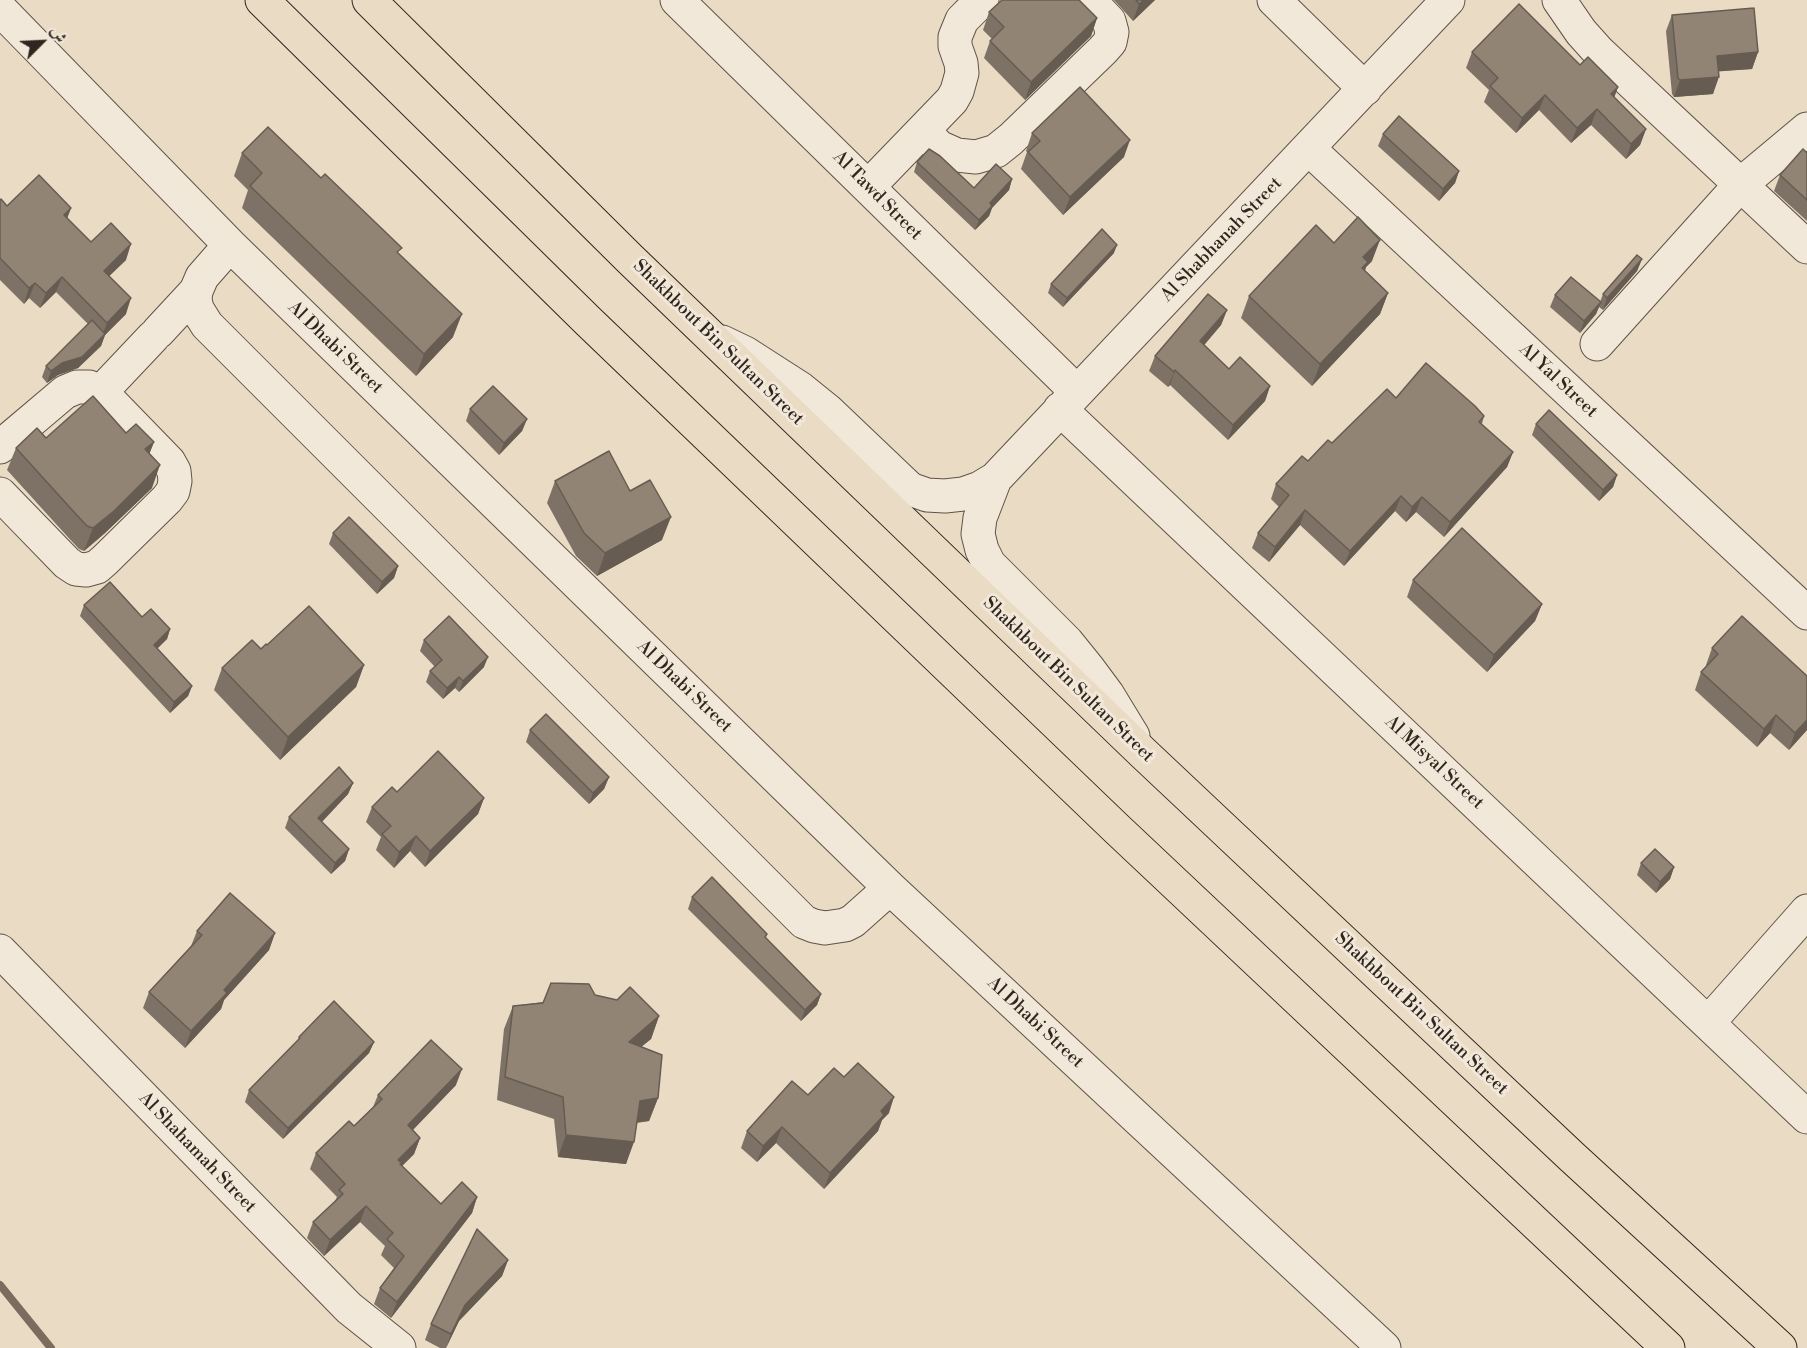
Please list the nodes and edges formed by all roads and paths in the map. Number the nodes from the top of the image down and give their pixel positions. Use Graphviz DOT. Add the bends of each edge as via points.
graph roads {
  1 [pos="262,0"];
  2 [pos="369,0"];
  3 [pos="677,0"];
  4 [pos="982,0"];
  5 [pos="1089,0"];
  6 [pos="1274,0"];
  7 [pos="1448,0"];
  8 [pos="1559,0"];
  9 [pos="0,9"];
  10 [pos="1365,89"];
  11 [pos="1807,129"];
  12 [pos="923,130"];
  13 [pos="1309,149"];
  14 [pos="1740,185"];
  15 [pos="868,187"];
  16 [pos="230,245"];
  17 [pos="1807,246"];
  18 [pos="196,291"];
  19 [pos="712,337"];
  20 [pos="1597,344"];
  21 [pos="101,392"];
  22 [pos="1069,401"];
  23 [pos="0,447"];
  24 [pos="995,479"];
  25 [pos="0,494"];
  26 [pos="1807,613"];
  27 [pos="1142,752"];
  28 [pos="890,888"];
  29 [pos="1807,911"];
  30 [pos="0,951"];
  31 [pos="1708,1023"];
  32 [pos="1807,1117"];
  33 [pos="399,1348"];
  34 [pos="1384,1348"];
  35 [pos="1668,1348"];
  36 [pos="1780,1348"];
  1 -- 35 [label="main road" via="587,320 1116,828"];
  2 -- 19 [label="main road, Shakhbout Bin Sultan Street"];
  3 -- 15 [label="street, Al Tawd Street"];
  4 -- 12 [label="street" via="962,20 955,37 962,73 957,91"];
  5 -- 12 [label="street" via="1109,21 1110,42 996,151 976,157 957,155 939,147"];
  6 -- 10 [label="street"];
  7 -- 10 [label="street, Al Shabhanah Street"];
  8 -- 14 [label="street" via="1598,51"];
  9 -- 16 [label="street, Al Dhabi Street"];
  10 -- 13 [label="street, Al Shabhanah Street"];
  11 -- 14 [label="street"];
  12 -- 15 [label="street"];
  13 -- 22 [label="street, Al Shabhanah Street"];
  13 -- 26 [label="street, Al Yal Street"];
  14 -- 17 [label="street"];
  14 -- 20 [label="street"];
  15 -- 22 [label="street, Al Tawd Street"];
  16 -- 18 [label="street" via="202,277"];
  16 -- 28 [label="street, Al Dhabi Street"];
  18 -- 21 [label="street"];
  18 -- 28 [label="street" via="197,309 207,325 804,922 825,928 845,925"];
  19 -- 24 [label="street, Al Shabhanah Street" via="745,352 801,389 910,489 927,495 963,494"];
  19 -- 27 [label="main road, Shakhbout Bin Sultan Street"];
  21 -- 23 [label="street" via="89,387 66,392"];
  21 -- 25 [label="street" via="169,462 175,481 167,499 97,567 86,570 67,563"];
  22 -- 24 [label="street, Al Shabhanah Street"];
  22 -- 31 [label="street, Al Misyal Street"];
  24 -- 27 [label="street, Al Shabhanah Street" via="980,518 981,550 989,564 1088,668"];
  27 -- 36 [label="main road, Shakhbout Bin Sultan Street"];
  28 -- 34 [label="street, Al Dhabi Street"];
  29 -- 31 [label="street"];
  30 -- 33 [label="street, Al Shahamah Street" via="349,1308"];
  31 -- 32 [label="street, Al Misyal Street"];
}
